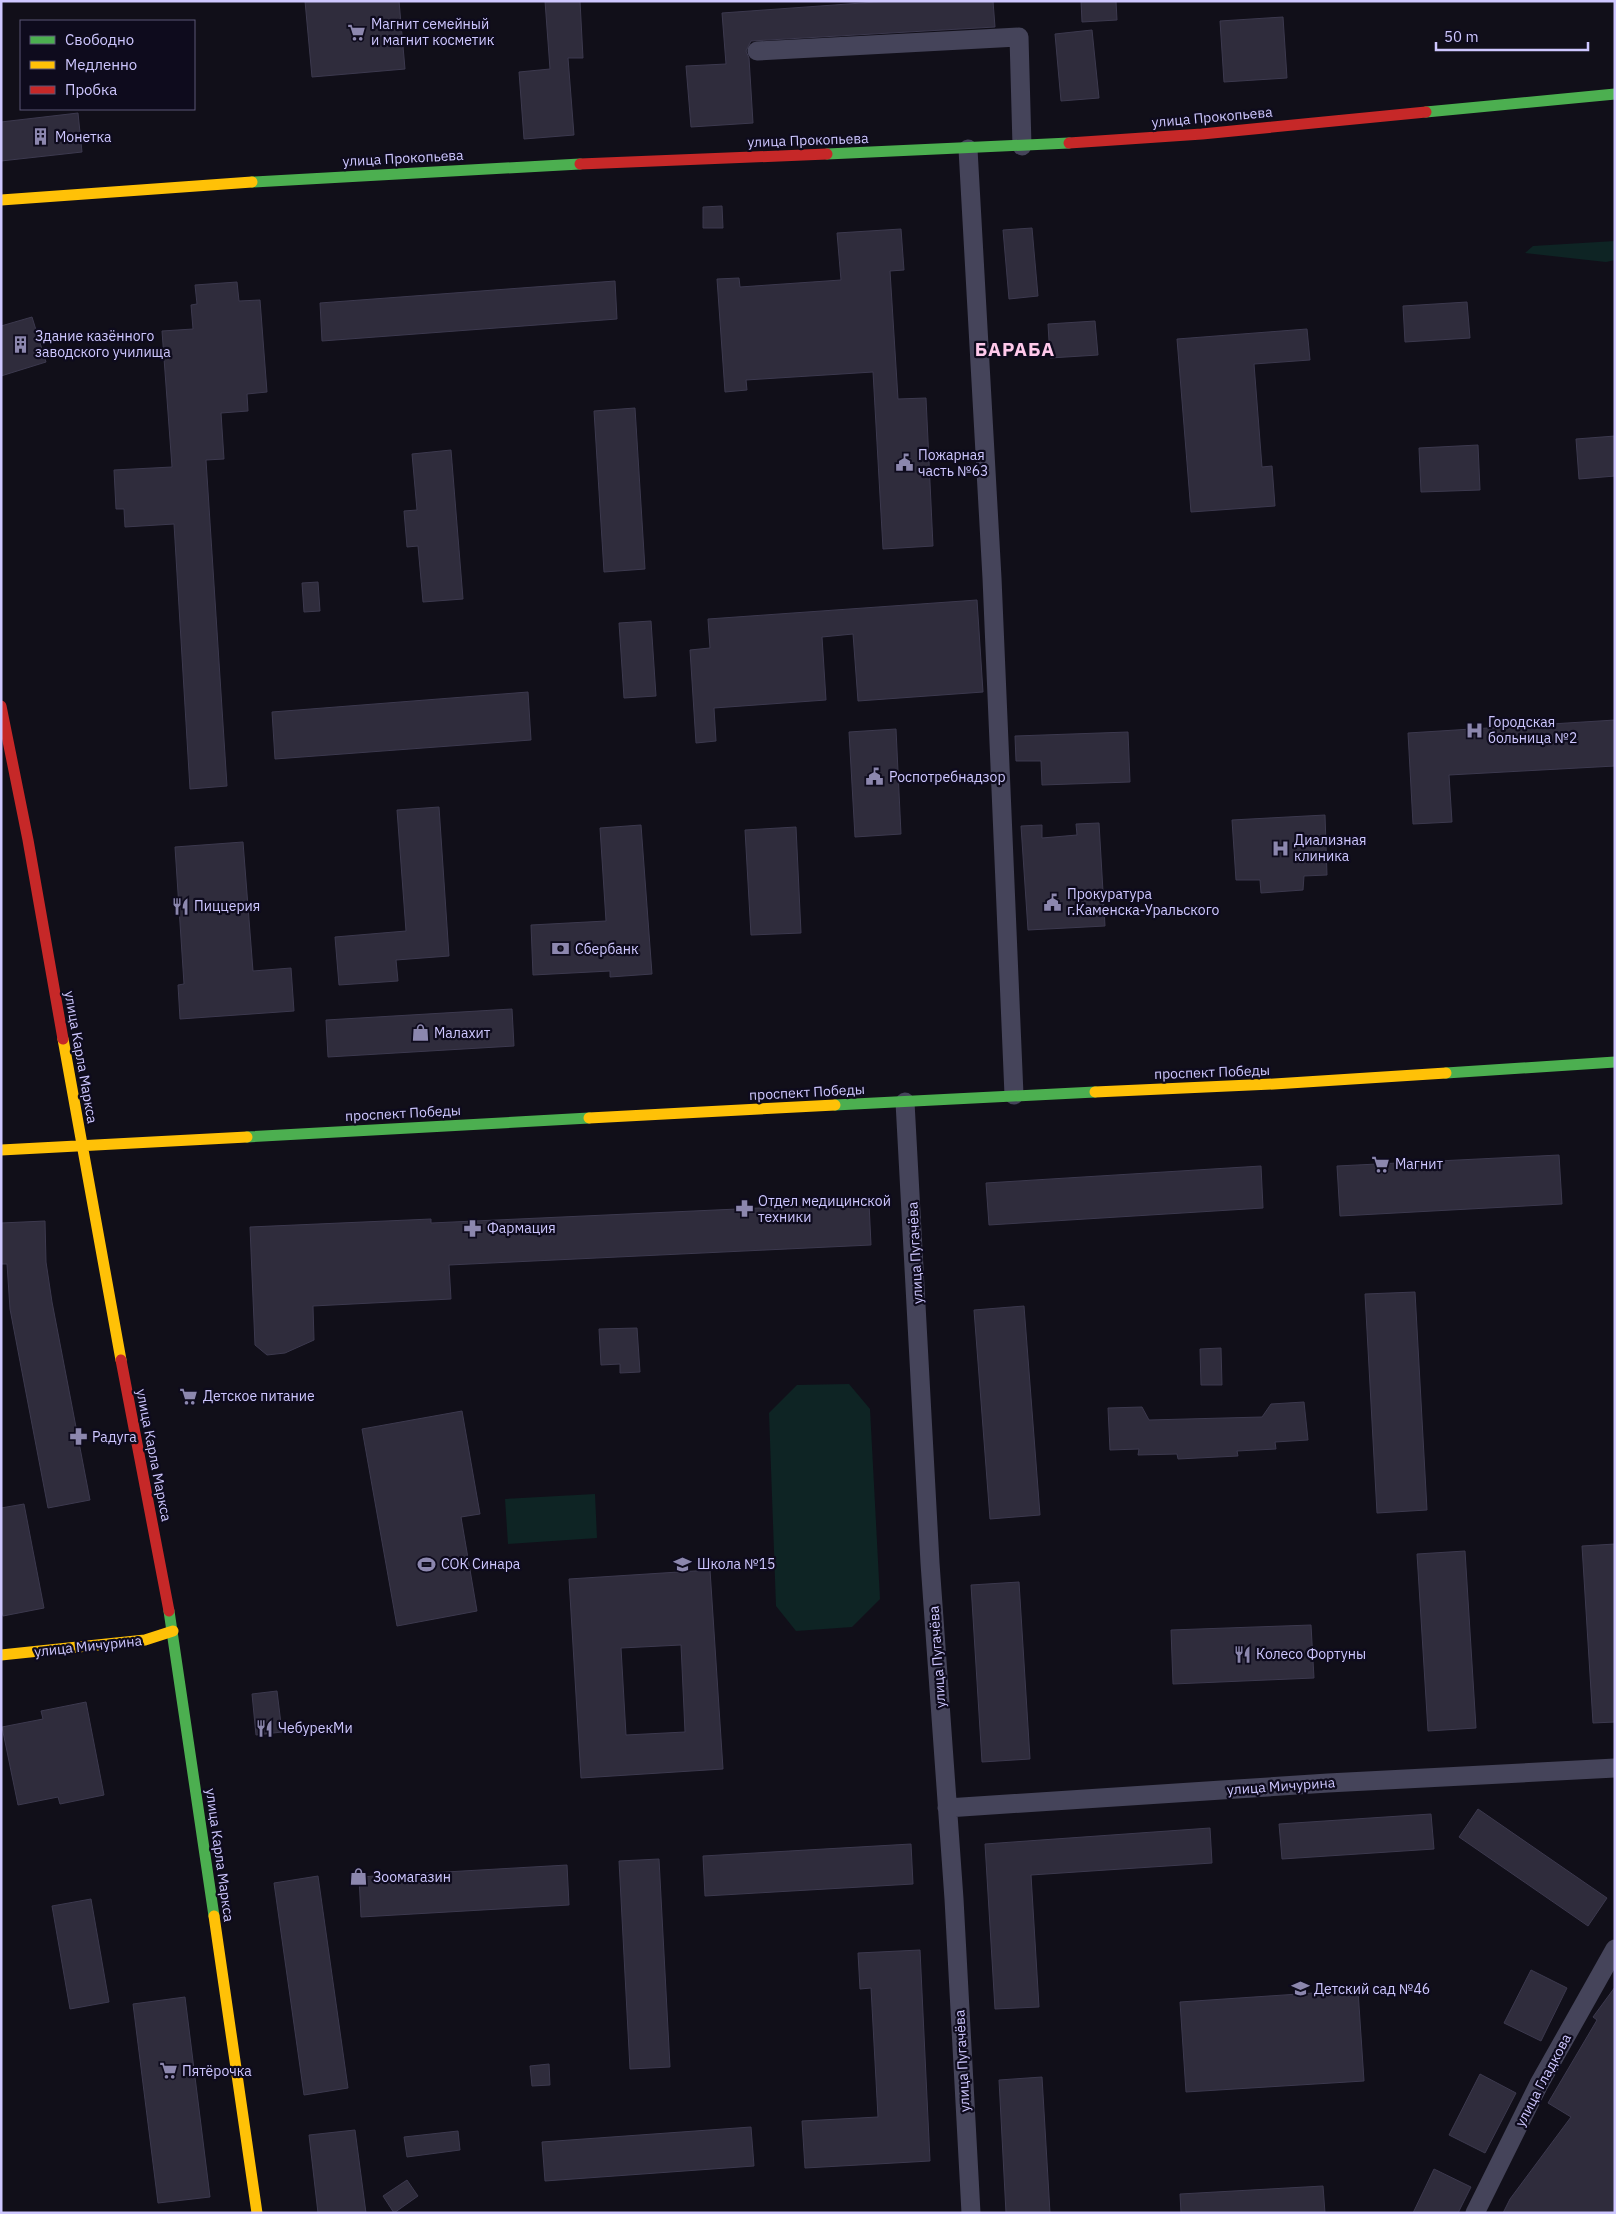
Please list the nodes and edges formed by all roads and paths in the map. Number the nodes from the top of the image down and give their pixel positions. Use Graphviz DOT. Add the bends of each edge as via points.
graph roads {
  1 [pos="756,52"];
  2 [pos="1615,94"];
  3 [pos="1022,146"];
  4 [pos="968,149"];
  5 [pos="1,200"];
  6 [pos="1,706"];
  7 [pos="1615,1062"];
  8 [pos="1014,1095"];
  9 [pos="905,1102"];
  10 [pos="80,1145"];
  11 [pos="1,1150"];
  12 [pos="173,1631"];
  13 [pos="1,1655"];
  14 [pos="1615,1768"];
  15 [pos="947,1808"];
  16 [pos="1615,1949"];
  17 [pos="257,2213"];
  18 [pos="971,2213"];
  19 [pos="1475,2213"];
  1 -- 3 [label="street" via="1019,37"];
  2 -- 3 [label="street, улица Прокопьева" via="1202,134"];
  3 -- 4 [label="street, улица Прокопьева"];
  4 -- 5 [label="street, улица Прокопьева" via="286,179"];
  4 -- 8 [label="street" via="992,578"];
  6 -- 10 [label="street, улица Карла Маркса" via="28,840"];
  7 -- 8 [label="street, проспект Победы" via="1274,1084"];
  8 -- 9 [label="street, проспект Победы"];
  9 -- 10 [label="street, проспект Победы"];
  9 -- 15 [label="street, улица Пугачёва"];
  10 -- 11 [label="street, проспект Победы"];
  10 -- 12 [label="street, улица Карла Маркса"];
  12 -- 13 [label="street, улица Мичурина" via="145,1640"];
  12 -- 17 [label="street, улица Карла Маркса"];
  14 -- 15 [label="street, улица Мичурина"];
  15 -- 18 [label="street, улица Пугачёва"];
  16 -- 19 [label="street, улица Гладкова" via="1538,2084"];
}
